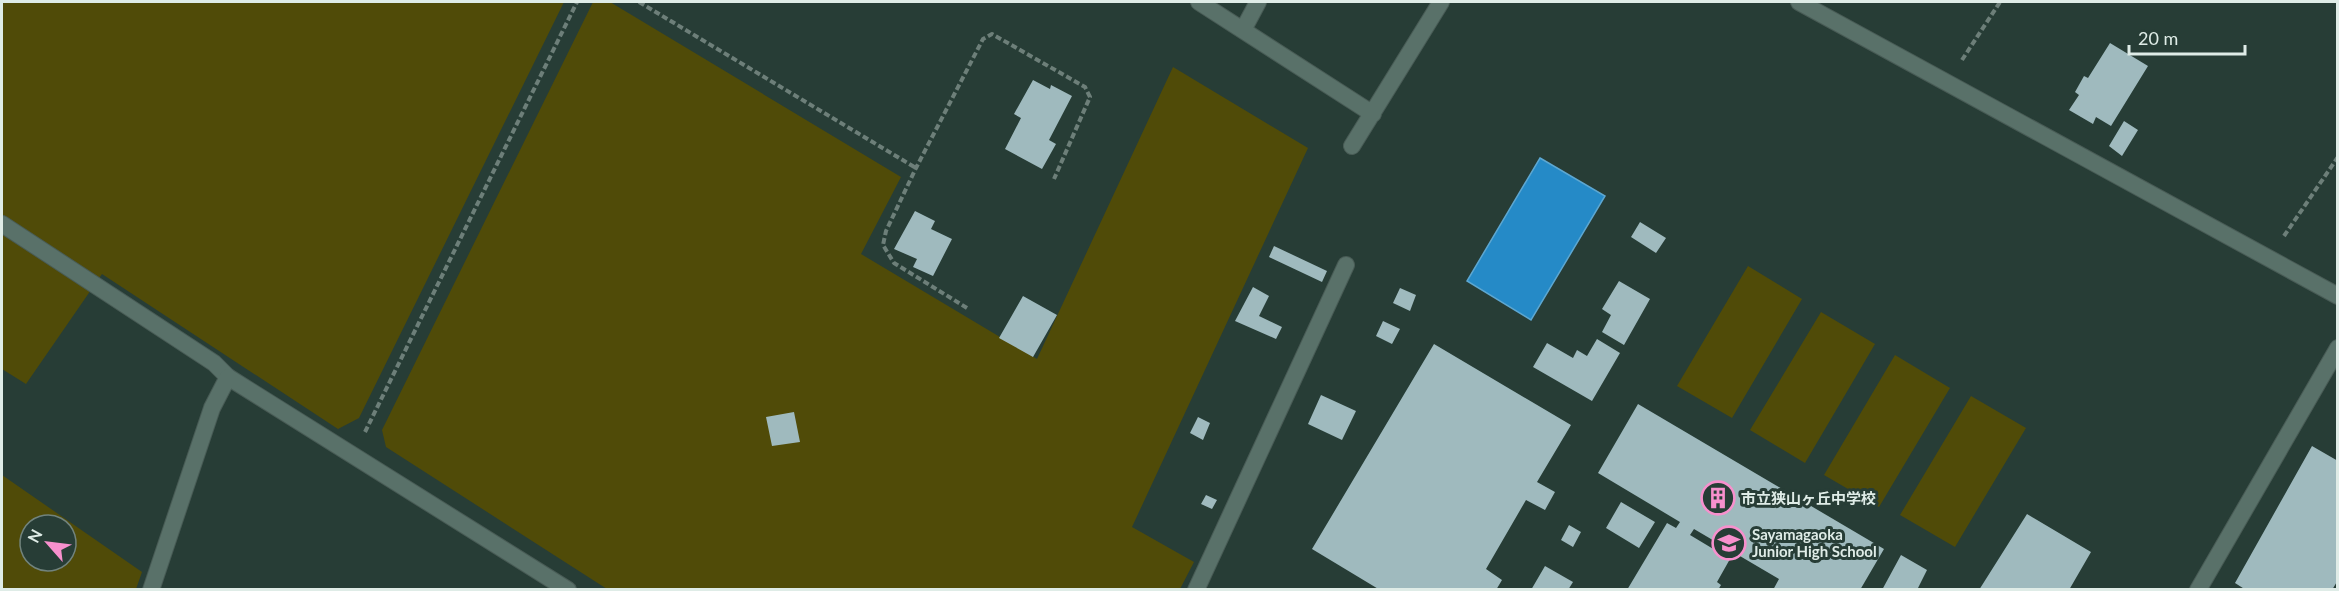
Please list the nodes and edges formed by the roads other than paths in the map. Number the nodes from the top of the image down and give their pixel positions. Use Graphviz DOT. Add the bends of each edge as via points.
graph roads {
  1 [pos="1199,2"];
  2 [pos="1258,2"];
  3 [pos="1441,2"];
  4 [pos="1799,2"];
  5 [pos="1243,30"];
  6 [pos="1373,114"];
  7 [pos="1352,146"];
  8 [pos="2,224"];
  9 [pos="1346,265"];
  10 [pos="2337,296"];
  11 [pos="2337,348"];
  12 [pos="228,377"];
  13 [pos="152,590"];
  14 [pos="568,590"];
  15 [pos="1196,590"];
  16 [pos="2198,590"];
  1 -- 5 [label="street"];
  2 -- 5 [label="street"];
  3 -- 6 [label="street"];
  4 -- 10 [label="street"];
  5 -- 6 [label="street"];
  6 -- 7 [label="street"];
  8 -- 12 [label="street" via="214,363"];
  9 -- 15 [label="street"];
  11 -- 16 [label="street"];
  12 -- 13 [label="street" via="212,408"];
  12 -- 14 [label="street"];
}
